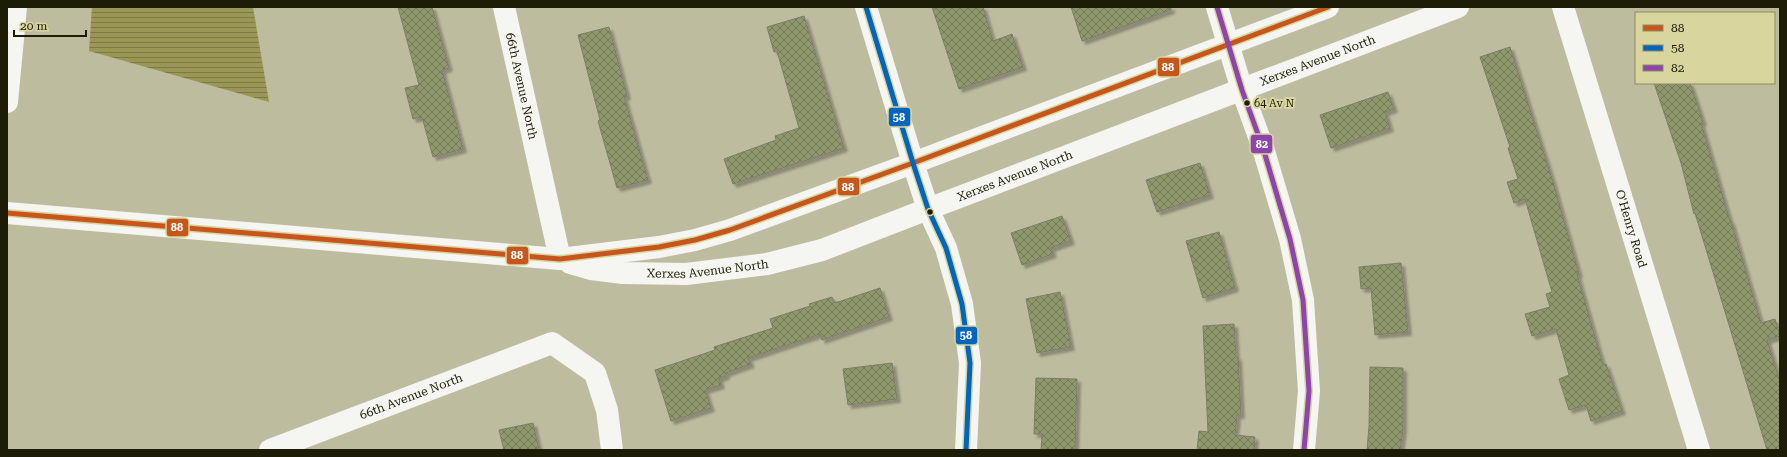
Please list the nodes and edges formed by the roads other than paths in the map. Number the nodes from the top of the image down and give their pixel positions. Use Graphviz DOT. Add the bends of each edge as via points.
graph roads {
  1 [pos="16,7"];
  2 [pos="504,7"];
  3 [pos="866,7"];
  4 [pos="1217,7"];
  5 [pos="1328,7"];
  6 [pos="1458,7"];
  7 [pos="1563,7"];
  8 [pos="1228,45"];
  9 [pos="1242,90"];
  10 [pos="7,102"];
  11 [pos="913,163"];
  12 [pos="928,208"];
  13 [pos="7,213"];
  14 [pos="560,259"];
  15 [pos="270,450"];
  16 [pos="612,450"];
  17 [pos="966,450"];
  18 [pos="1304,450"];
  19 [pos="1699,450"];
  1 -- 10 [label="main road"];
  2 -- 14 [label="main road, 66th Avenue North"];
  3 -- 11 [label="main road"];
  4 -- 8 [label="main road"];
  5 -- 8 [label="main road, Xerxes Avenue North"];
  6 -- 9 [label="main road, Xerxes Avenue North"];
  7 -- 19 [label="main road, O'Henry Road"];
  8 -- 9 [label="main road"];
  8 -- 11 [label="main road, Xerxes Avenue North"];
  9 -- 12 [label="main road, Xerxes Avenue North"];
  9 -- 18 [label="main road" via="1263,148 1290,239 1303,300 1309,391"];
  11 -- 12 [label="main road"];
  11 -- 14 [label="main road, Xerxes Avenue North" via="730,230 695,240"];
  12 -- 14 [label="main road, Xerxes Avenue North" via="822,250 767,264 719,271 686,274 623,273 591,269"];
  12 -- 17 [label="main road" via="946,248 962,304 970,363"];
  13 -- 14 [label="main road, Xerxes Avenue North"];
  15 -- 16 [label="main road, 66th Avenue North" via="552,343 595,373 607,410"];
}
